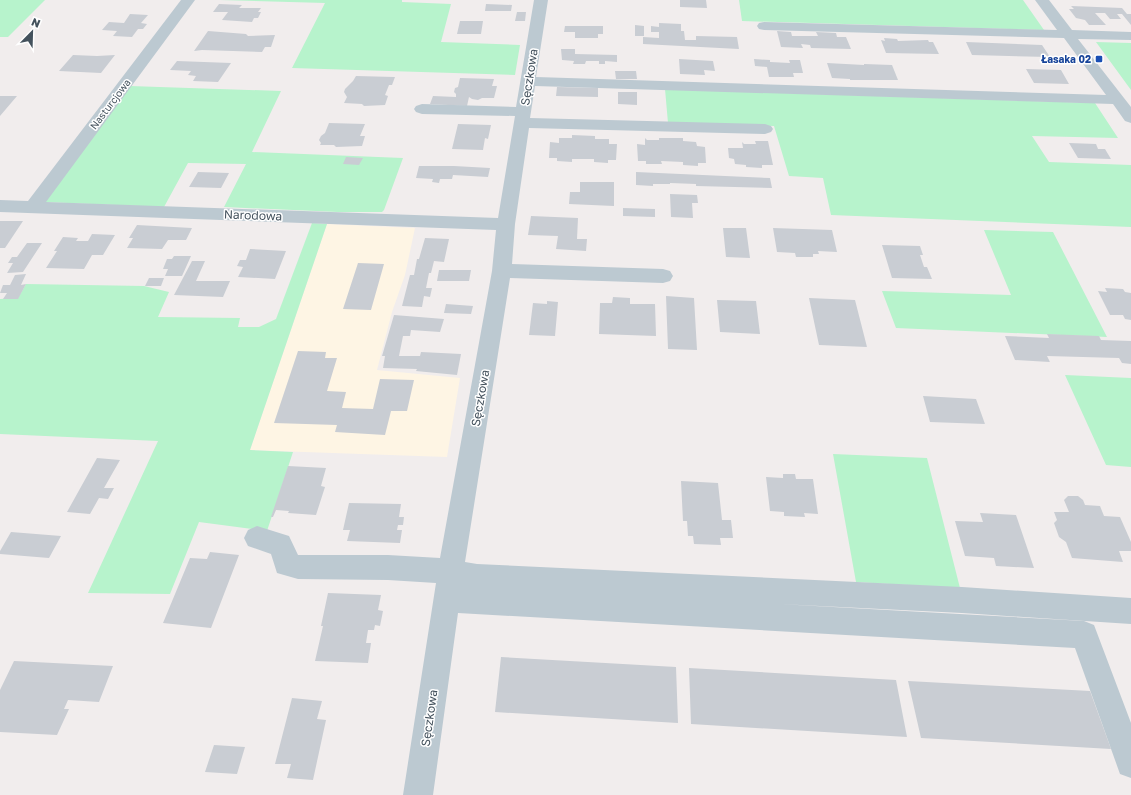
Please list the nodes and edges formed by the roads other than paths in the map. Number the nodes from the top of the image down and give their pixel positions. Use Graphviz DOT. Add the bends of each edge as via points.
graph roads {
  1 [pos="188,0"];
  2 [pos="541,0"];
  3 [pos="1042,0"];
  4 [pos="764,26"];
  5 [pos="1068,35"];
  6 [pos="1131,36"];
  7 [pos="529,81"];
  8 [pos="1118,100"];
  9 [pos="422,109"];
  10 [pos="523,117"];
  11 [pos="1131,118"];
  12 [pos="765,129"];
  13 [pos="0,206"];
  14 [pos="33,207"];
  15 [pos="506,224"];
  16 [pos="502,271"];
  17 [pos="663,276"];
  18 [pos="257,538"];
  19 [pos="451,571"];
  20 [pos="447,599"];
  21 [pos="1131,611"];
  22 [pos="1131,763"];
  23 [pos="418,795"];
  1 -- 14 [label="street, Nasturcjowa"];
  2 -- 7 [label="street, Sęczkowa"];
  3 -- 5 [label="street"];
  4 -- 5 [label="street"];
  5 -- 6 [label="street"];
  5 -- 8 [label="street"];
  7 -- 8 [label="street"];
  7 -- 10 [label="street, Sęczkowa"];
  8 -- 11 [label="street"];
  9 -- 10 [label="street"];
  10 -- 12 [label="street"];
  10 -- 15 [label="street, Sęczkowa"];
  13 -- 14 [label="street, Narodowa"];
  14 -- 15 [label="street, Narodowa"];
  15 -- 16 [label="street, Sęczkowa"];
  16 -- 17 [label="street"];
  16 -- 19 [label="street, Sęczkowa"];
  18 -- 19 [label="street" via="280,545 286,564 290,566"];
  19 -- 20 [label="street, Sęczkowa"];
  19 -- 21 [label="street" via="477,576"];
  20 -- 22 [label="street" via="1084,635"];
  20 -- 23 [label="street, Sęczkowa"];
}
